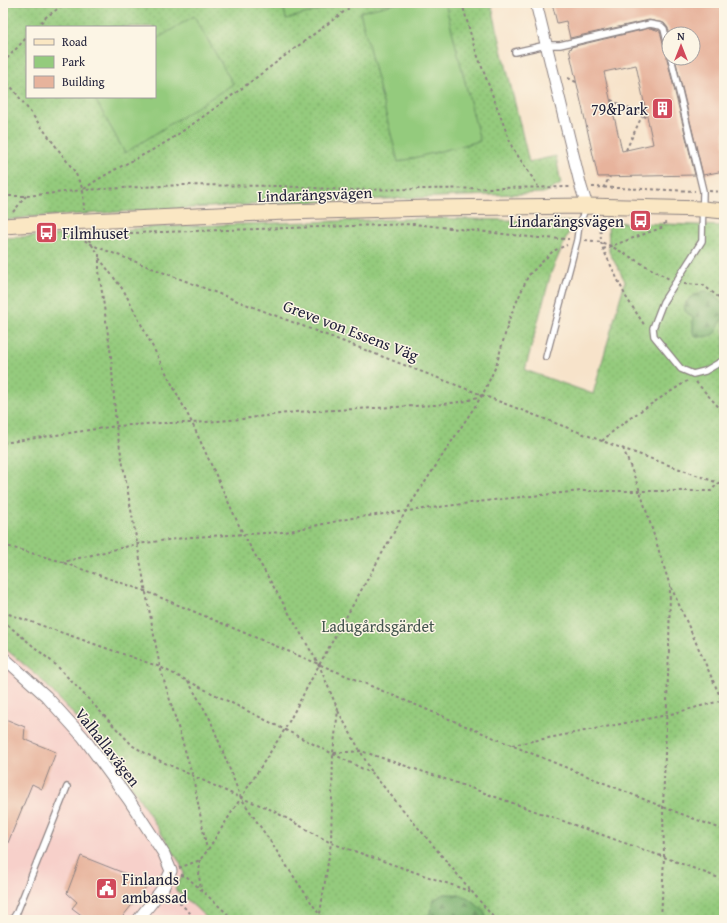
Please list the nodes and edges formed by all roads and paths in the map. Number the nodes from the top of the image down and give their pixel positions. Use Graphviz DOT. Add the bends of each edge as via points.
graph roads {
  1 [pos="66,3"];
  2 [pos="365,3"];
  3 [pos="462,3"];
  4 [pos="536,3"];
  5 [pos="38,26"];
  6 [pos="661,26"];
  7 [pos="26,38"];
  8 [pos="546,45"];
  9 [pos="515,52"];
  10 [pos="3,63"];
  11 [pos="673,66"];
  12 [pos="568,78"];
  13 [pos="3,80"];
  14 [pos="576,82"];
  15 [pos="611,100"];
  16 [pos="642,116"];
  17 [pos="648,118"];
  18 [pos="626,150"];
  19 [pos="610,177"];
  20 [pos="538,186"];
  21 [pos="564,187"];
  22 [pos="83,190"];
  23 [pos="703,191"];
  24 [pos="724,192"];
  25 [pos="3,196"];
  26 [pos="26,196"];
  27 [pos="587,206"];
  28 [pos="703,209"];
  29 [pos="724,211"];
  30 [pos="84,212"];
  31 [pos="600,220"];
  32 [pos="6,221"];
  33 [pos="667,221"];
  34 [pos="85,229"];
  35 [pos="86,235"];
  36 [pos="578,240"];
  37 [pos="601,242"];
  38 [pos="91,244"];
  39 [pos="611,246"];
  40 [pos="603,250"];
  41 [pos="99,258"];
  42 [pos="676,283"];
  43 [pos="724,300"];
  44 [pos="654,336"];
  45 [pos="546,358"];
  46 [pos="724,360"];
  47 [pos="483,394"];
  48 [pos="724,413"];
  49 [pos="192,423"];
  50 [pos="116,426"];
  51 [pos="602,441"];
  52 [pos="3,443"];
  53 [pos="623,448"];
  54 [pos="718,483"];
  55 [pos="724,485"];
  56 [pos="640,491"];
  57 [pos="406,511"];
  58 [pos="243,534"];
  59 [pos="137,544"];
  60 [pos="3,545"];
  61 [pos="63,562"];
  62 [pos="670,586"];
  63 [pos="145,591"];
  64 [pos="3,612"];
  65 [pos="3,621"];
  66 [pos="3,657"];
  67 [pos="318,665"];
  68 [pos="160,667"];
  69 [pos="187,680"];
  70 [pos="723,700"];
  71 [pos="724,704"];
  72 [pos="338,710"];
  73 [pos="666,715"];
  74 [pos="285,729"];
  75 [pos="511,745"];
  76 [pos="361,751"];
  77 [pos="333,753"];
  78 [pos="373,774"];
  79 [pos="193,777"];
  80 [pos="67,786"];
  81 [pos="241,798"];
  82 [pos="663,807"];
  83 [pos="724,830"];
  84 [pos="331,843"];
  85 [pos="207,851"];
  86 [pos="664,857"];
  87 [pos="200,860"];
  88 [pos="171,871"];
  89 [pos="724,880"];
  90 [pos="163,888"];
  91 [pos="201,890"];
  92 [pos="473,893"];
  93 [pos="320,915"];
  94 [pos="141,919"];
  95 [pos="12,920"];
  96 [pos="193,920"];
  97 [pos="234,920"];
  98 [pos="319,920"];
  99 [pos="323,920"];
  100 [pos="498,920"];
  101 [pos="661,920"];
  1 -- 5 [label="path"];
  2 -- 22 [label="path" via="352,6 218,107 162,145 99,178"];
  3 -- 20 [label="path" via="474,46 512,147"];
  4 -- 8 [label="street"];
  6 -- 8 [label="lane" via="650,24 560,45"];
  7 -- 10 [label="path"];
  8 -- 9 [label="lane"];
  8 -- 27 [label="street"];
  11 -- 23 [label="lane"];
  12 -- 14 [label="path"];
  13 -- 22 [label="path" via="13,89 75,172"];
  15 -- 16 [label="path"];
  16 -- 17 [label="path"];
  16 -- 18 [label="path"];
  19 -- 23 [label="path" via="602,188"];
  20 -- 21 [label="path"];
  20 -- 22 [label="path" via="347,190 181,185"];
  22 -- 26 [label="path"];
  22 -- 30 [label="path"];
  23 -- 24 [label="path"];
  23 -- 28 [label="lane"];
  25 -- 26 [label="path"];
  26 -- 32 [label="path"];
  27 -- 28 [label="street, Lindarängsvägen"];
  27 -- 32 [label="street, Lindarängsvägen" via="428,208 85,221"];
  27 -- 36 [label="lane" via="579,225"];
  28 -- 29 [label="street, Lindarängsvägen"];
  28 -- 42 [label="lane" via="702,241"];
  31 -- 37 [label="path"];
  33 -- 39 [label="path" via="660,228"];
  34 -- 35 [label="path"];
  35 -- 36 [label="path" via="414,224"];
  35 -- 38 [label="path"];
  36 -- 37 [label="path"];
  36 -- 45 [label="lane"];
  36 -- 47 [label="path" via="554,251 528,276 510,317 496,366"];
  37 -- 39 [label="path"];
  37 -- 40 [label="path"];
  38 -- 41 [label="path"];
  38 -- 47 [label="path, Greve von Essens Väg"];
  39 -- 40 [label="path"];
  39 -- 42 [label="path"];
  40 -- 44 [label="path" via="626,297"];
  41 -- 49 [label="path" via="124,291"];
  41 -- 50 [label="path" via="111,356"];
  42 -- 43 [label="path" via="703,285"];
  42 -- 44 [label="lane" via="663,302 653,328"];
  44 -- 46 [label="lane" via="681,369 693,374 706,371"];
  47 -- 49 [label="path" via="467,401 435,405 295,412"];
  47 -- 51 [label="path, Greve von Essens Väg"];
  47 -- 57 [label="path"];
  48 -- 51 [label="path" via="692,378 636,414"];
  49 -- 50 [label="path"];
  49 -- 58 [label="path"];
  50 -- 52 [label="path"];
  50 -- 59 [label="path"];
  51 -- 53 [label="path, Greve von Essens Väg"];
  53 -- 54 [label="path, Greve von Essens Väg"];
  53 -- 56 [label="path"];
  54 -- 55 [label="path, Greve von Essens Väg"];
  54 -- 56 [label="path" via="711,491"];
  56 -- 57 [label="path" via="581,491"];
  56 -- 62 [label="path"];
  57 -- 58 [label="path" via="352,518 285,532"];
  57 -- 67 [label="path"];
  58 -- 59 [label="path"];
  58 -- 67 [label="path"];
  59 -- 61 [label="path"];
  59 -- 63 [label="path"];
  60 -- 61 [label="path"];
  61 -- 63 [label="path"];
  62 -- 70 [label="path"];
  62 -- 73 [label="path"];
  63 -- 67 [label="path"];
  63 -- 68 [label="path"];
  64 -- 68 [label="path"];
  65 -- 79 [label="path" via="56,665 133,746"];
  66 -- 88 [label="street, Valhallavägen" via="46,696 83,737 129,800 164,854"];
  67 -- 72 [label="path"];
  67 -- 74 [label="path"];
  67 -- 75 [label="path"];
  68 -- 69 [label="path"];
  68 -- 79 [label="path"];
  69 -- 74 [label="path"];
  69 -- 81 [label="path" via="210,718"];
  70 -- 71 [label="path"];
  70 -- 73 [label="path"];
  72 -- 76 [label="path"];
  72 -- 77 [label="path"];
  73 -- 75 [label="path"];
  73 -- 82 [label="path"];
  74 -- 77 [label="path"];
  74 -- 81 [label="path"];
  75 -- 82 [label="path"];
  76 -- 77 [label="path"];
  76 -- 78 [label="path"];
  76 -- 86 [label="path"];
  77 -- 78 [label="path"];
  77 -- 84 [label="path"];
  78 -- 92 [label="path"];
  79 -- 81 [label="path"];
  79 -- 85 [label="path"];
  80 -- 95 [label="lane"];
  81 -- 84 [label="path" via="268,808"];
  81 -- 85 [label="path"];
  81 -- 93 [label="path"];
  82 -- 83 [label="path"];
  82 -- 86 [label="path"];
  84 -- 92 [label="path"];
  84 -- 93 [label="path"];
  85 -- 87 [label="path"];
  86 -- 89 [label="path"];
  86 -- 101 [label="path"];
  87 -- 88 [label="path"];
  87 -- 91 [label="path"];
  88 -- 90 [label="street"];
  88 -- 91 [label="path" via="186,876"];
  90 -- 94 [label="street"];
  90 -- 96 [label="path" via="190,913"];
  91 -- 97 [label="path"];
  92 -- 100 [label="path"];
  93 -- 98 [label="path"];
  93 -- 99 [label="path"];
}
